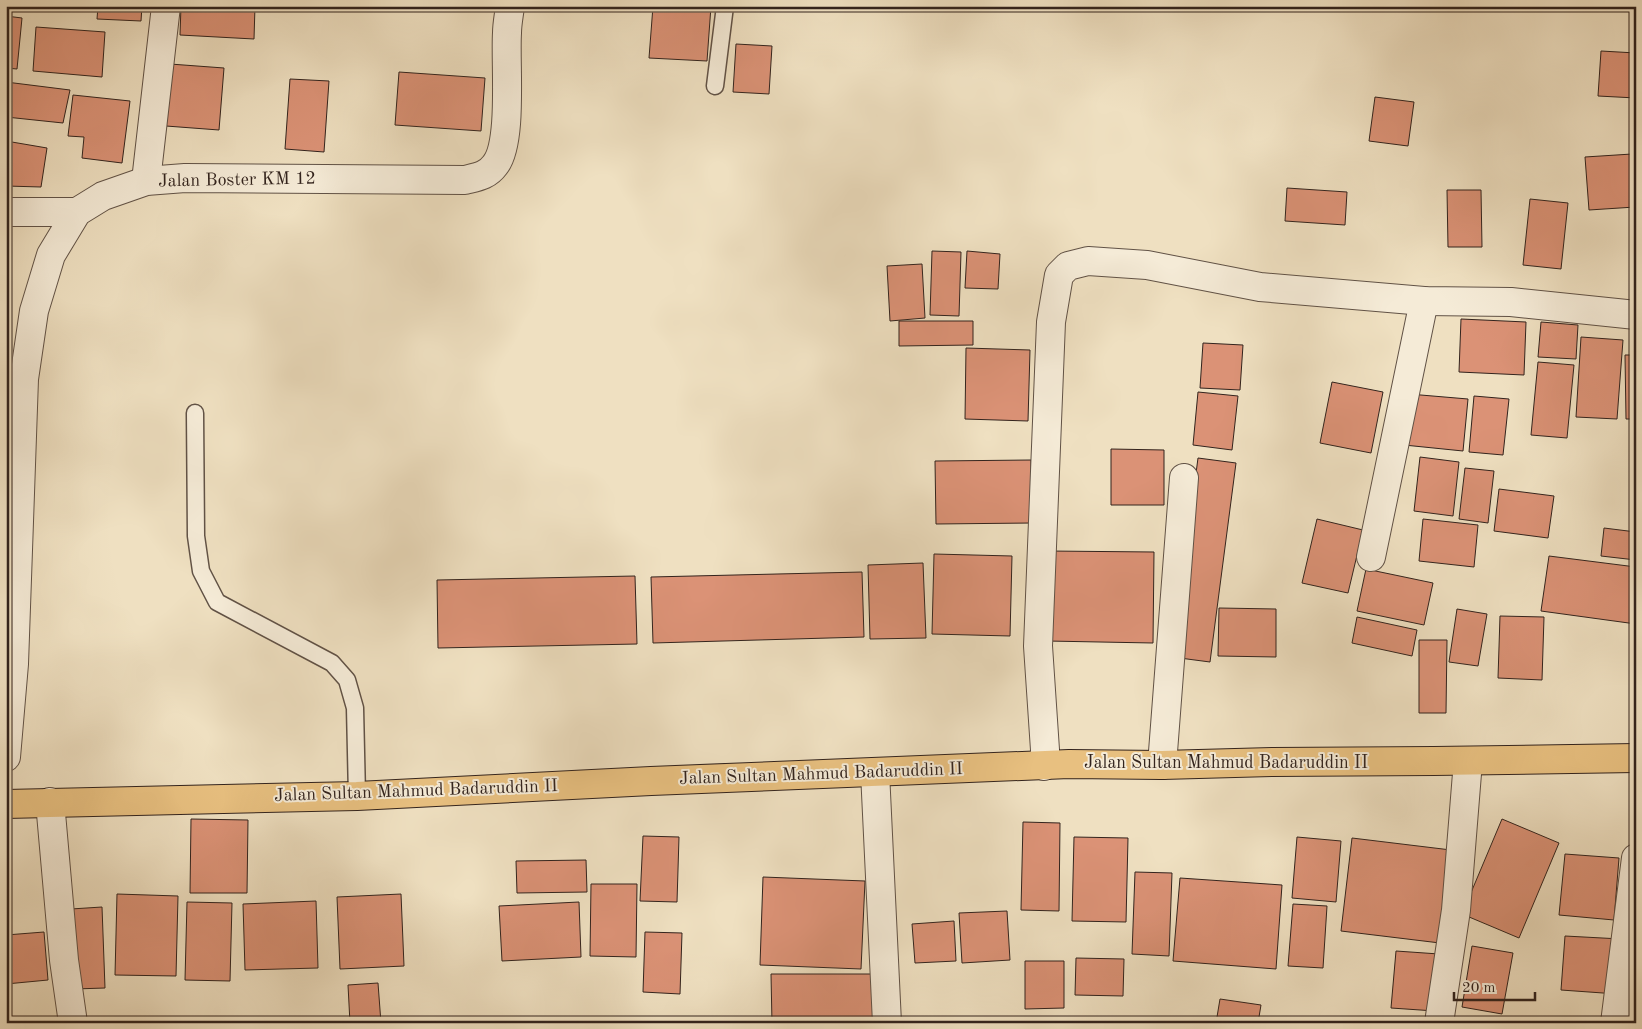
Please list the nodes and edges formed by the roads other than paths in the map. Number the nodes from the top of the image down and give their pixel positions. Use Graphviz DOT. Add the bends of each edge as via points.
graph roads {
  1 [pos="166,6"];
  2 [pos="510,6"];
  3 [pos="725,6"];
  4 [pos="715,86"];
  5 [pos="146,181"];
  6 [pos="6,212"];
  7 [pos="77,212"];
  8 [pos="1424,301"];
  9 [pos="1636,315"];
  10 [pos="195,412"];
  11 [pos="1184,478"];
  12 [pos="1371,557"];
  13 [pos="6,757"];
  14 [pos="1636,758"];
  15 [pos="1468,761"];
  16 [pos="1162,765"];
  17 [pos="1044,766"];
  18 [pos="875,772"];
  19 [pos="357,796"];
  20 [pos="50,802"];
  21 [pos="6,804"];
  22 [pos="1636,858"];
  23 [pos="73,1023"];
  24 [pos="887,1023"];
  25 [pos="1439,1023"];
  26 [pos="1615,1023"];
  1 -- 5 [label="street"];
  2 -- 5 [label="street, Jalan Boster KM 12" via="506,32 504,142 497,164 485,175 465,180 184,178"];
  3 -- 4 [label="lane"];
  5 -- 7 [label="street, Jalan Boster KM 12" via="103,196"];
  6 -- 7 [label="street"];
  7 -- 13 [label="street, Jalan Boster KM 12" via="51,255 34,311 24,379 14,664"];
  8 -- 9 [label="street" via="1511,302"];
  8 -- 12 [label="street"];
  8 -- 17 [label="street" via="1260,287 1137,265 1088,261 1068,266 1060,275 1051,322 1038,646"];
  10 -- 19 [label="lane" via="196,536 201,571 217,602 332,663 347,680 355,708"];
  11 -- 16 [label="street"];
  14 -- 15 [label="highway, Jalan Sultan Mahmud Badaruddin II"];
  15 -- 16 [label="highway, Jalan Sultan Mahmud Badaruddin II"];
  15 -- 25 [label="street" via="1456,910"];
  16 -- 17 [label="highway, Jalan Sultan Mahmud Badaruddin II"];
  17 -- 18 [label="highway, Jalan Sultan Mahmud Badaruddin II"];
  18 -- 19 [label="highway, Jalan Sultan Mahmud Badaruddin II"];
  18 -- 24 [label="street"];
  19 -- 20 [label="highway, Jalan Sultan Mahmud Badaruddin II"];
  20 -- 21 [label="highway, Jalan Sultan Mahmud Badaruddin II"];
  20 -- 23 [label="street"];
  22 -- 26 [label="street"];
}
